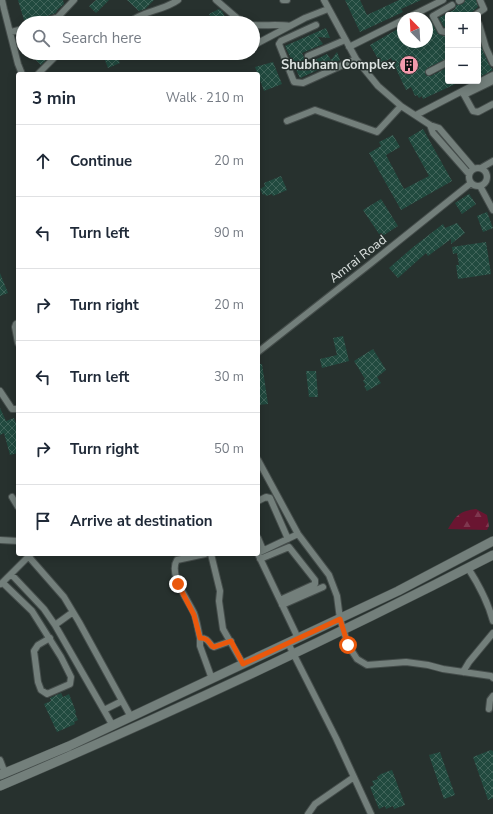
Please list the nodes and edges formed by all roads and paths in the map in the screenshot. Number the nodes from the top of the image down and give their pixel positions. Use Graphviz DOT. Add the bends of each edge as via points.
graph roads {
  1 [pos="74,0"];
  2 [pos="178,0"];
  3 [pos="216,0"];
  4 [pos="283,0"];
  5 [pos="286,0"];
  6 [pos="324,0"];
  7 [pos="443,0"];
  8 [pos="480,0"];
  9 [pos="2,1"];
  10 [pos="328,9"];
  11 [pos="419,12"];
  12 [pos="480,12"];
  13 [pos="59,16"];
  14 [pos="138,16"];
  15 [pos="235,16"];
  16 [pos="304,18"];
  17 [pos="397,23"];
  18 [pos="316,25"];
  19 [pos="260,26"];
  20 [pos="290,26"];
  21 [pos="309,28"];
  22 [pos="16,31"];
  23 [pos="481,31"];
  24 [pos="11,32"];
  25 [pos="445,32"];
  26 [pos="345,40"];
  27 [pos="260,42"];
  28 [pos="349,48"];
  29 [pos="16,54"];
  30 [pos="308,56"];
  31 [pos="356,59"];
  32 [pos="18,60"];
  33 [pos="52,60"];
  34 [pos="493,63"];
  35 [pos="445,64"];
  36 [pos="21,72"];
  37 [pos="40,72"];
  38 [pos="429,72"];
  39 [pos="493,75"];
  40 [pos="481,80"];
  41 [pos="493,81"];
  42 [pos="469,84"];
  43 [pos="463,93"];
  44 [pos="493,104"];
  45 [pos="401,106"];
  46 [pos="416,115"];
  47 [pos="287,121"];
  48 [pos="430,125"];
  49 [pos="493,161"];
  50 [pos="477,168"];
  51 [pos="493,170"];
  52 [pos="469,174"];
  53 [pos="487,174"];
  54 [pos="471,183"];
  55 [pos="480,186"];
  56 [pos="493,210"];
  57 [pos="260,350"];
  58 [pos="0,391"];
  59 [pos="16,409"];
  60 [pos="260,464"];
  61 [pos="12,497"];
  62 [pos="260,500"];
  63 [pos="16,504"];
  64 [pos="298,534"];
  65 [pos="288,539"];
  66 [pos="0,540"];
  67 [pos="16,541"];
  68 [pos="493,541"];
  69 [pos="260,554"];
  70 [pos="493,555"];
  71 [pos="29,556"];
  72 [pos="31,556"];
  73 [pos="196,556"];
  74 [pos="211,556"];
  75 [pos="468,568"];
  76 [pos="11,574"];
  77 [pos="2,584"];
  78 [pos="323,587"];
  79 [pos="384,598"];
  80 [pos="281,603"];
  81 [pos="389,609"];
  82 [pos="73,612"];
  83 [pos="340,619"];
  84 [pos="493,621"];
  85 [pos="55,625"];
  86 [pos="344,629"];
  87 [pos="493,633"];
  88 [pos="50,638"];
  89 [pos="200,638"];
  90 [pos="298,638"];
  91 [pos="231,641"];
  92 [pos="288,643"];
  93 [pos="294,654"];
  94 [pos="243,664"];
  95 [pos="463,672"];
  96 [pos="493,678"];
  97 [pos="212,679"];
  98 [pos="493,696"];
  99 [pos="122,701"];
  100 [pos="489,709"];
  101 [pos="104,710"];
  102 [pos="131,717"];
  103 [pos="112,726"];
  104 [pos="0,760"];
  105 [pos="3,774"];
  106 [pos="354,777"];
  107 [pos="0,786"];
  108 [pos="308,814"];
  109 [pos="371,814"];
  1 -- 13 [label="street"];
  2 -- 14 [label="street"];
  3 -- 15 [label="street"];
  4 -- 5 [label="street"];
  6 -- 10 [label="street"];
  7 -- 11 [label="street"];
  7 -- 25 [label="street" via="449,7 433,18 441,31"];
  8 -- 12 [label="street" via="484,9"];
  9 -- 24 [label="street"];
  10 -- 16 [label="street"];
  10 -- 26 [label="street"];
  16 -- 20 [label="street"];
  16 -- 21 [label="street"];
  17 -- 28 [label="street"];
  18 -- 21 [label="street"];
  19 -- 20 [label="street"];
  20 -- 27 [label="street"];
  21 -- 31 [label="street" via="279,44 294,82 303,83"];
  22 -- 24 [label="street"];
  23 -- 34 [label="street"];
  24 -- 29 [label="street"];
  26 -- 28 [label="street"];
  26 -- 30 [label="street"];
  28 -- 31 [label="street"];
  31 -- 45 [label="street" via="378,86"];
  32 -- 36 [label="street"];
  33 -- 37 [label="street"];
  35 -- 38 [label="street"];
  39 -- 40 [label="street"];
  41 -- 43 [label="street"];
  42 -- 43 [label="street"];
  43 -- 44 [label="street" via="473,111 478,112"];
  43 -- 46 [label="street"];
  45 -- 46 [label="street"];
  45 -- 47 [label="street" via="377,132 315,110"];
  46 -- 48 [label="street"];
  48 -- 50 [label="street" via="439,128"];
  48 -- 52 [label="street" via="433,133"];
  49 -- 50 [label="street"];
  50 -- 52 [label="street"];
  50 -- 53 [label="street"];
  51 -- 53 [label="street"];
  52 -- 54 [label="street"];
  53 -- 55 [label="street" via="485,182"];
  54 -- 55 [label="street"];
  54 -- 57 [label="street, Amrai Road"];
  55 -- 56 [label="street"];
  58 -- 59 [label="street" via="12,409"];
  60 -- 64 [label="street"];
  61 -- 63 [label="street"];
  62 -- 65 [label="street" via="270,498"];
  64 -- 65 [label="street"];
  64 -- 83 [label="street" via="329,575 337,596"];
  65 -- 69 [label="street"];
  66 -- 67 [label="street"];
  68 -- 79 [label="street"];
  69 -- 80 [label="street"];
  69 -- 80 [label="street" via="289,547 315,580 314,585"];
  70 -- 75 [label="street"];
  71 -- 76 [label="street"];
  72 -- 82 [label="street"];
  73 -- 89 [label="street" via="177,560 176,563 178,584 194,615"];
  74 -- 91 [label="street" via="220,591 219,601 224,629"];
  75 -- 81 [label="street"];
  75 -- 84 [label="street" via="480,587"];
  76 -- 77 [label="street"];
  76 -- 85 [label="street" via="44,609"];
  77 -- 88 [label="street" via="32,611"];
  78 -- 80 [label="street"];
  79 -- 81 [label="street"];
  79 -- 83 [label="street"];
  80 -- 90 [label="street"];
  81 -- 86 [label="street"];
  82 -- 85 [label="street"];
  82 -- 99 [label="street"];
  83 -- 86 [label="street"];
  83 -- 90 [label="street"];
  85 -- 101 [label="street"];
  86 -- 93 [label="street"];
  86 -- 95 [label="street" via="348,645 357,660 367,665 406,662"];
  87 -- 95 [label="street"];
  88 -- 88 [label="street" via="71,680 67,686 47,694 41,690 38,682 34,651 38,645"];
  89 -- 91 [label="street" via="209,640 214,647"];
  89 -- 97 [label="street" via="200,646"];
  90 -- 92 [label="street"];
  91 -- 94 [label="street"];
  92 -- 93 [label="street"];
  92 -- 94 [label="street"];
  93 -- 106 [label="street"];
  93 -- 107 [label="street"];
  94 -- 97 [label="street"];
  95 -- 96 [label="street"];
  97 -- 102 [label="street"];
  98 -- 100 [label="street"];
  99 -- 101 [label="street"];
  99 -- 102 [label="street"];
  101 -- 103 [label="street"];
  102 -- 103 [label="street"];
  103 -- 105 [label="street"];
  104 -- 105 [label="street"];
  106 -- 108 [label="street" via="315,804"];
  106 -- 109 [label="street"];
}
